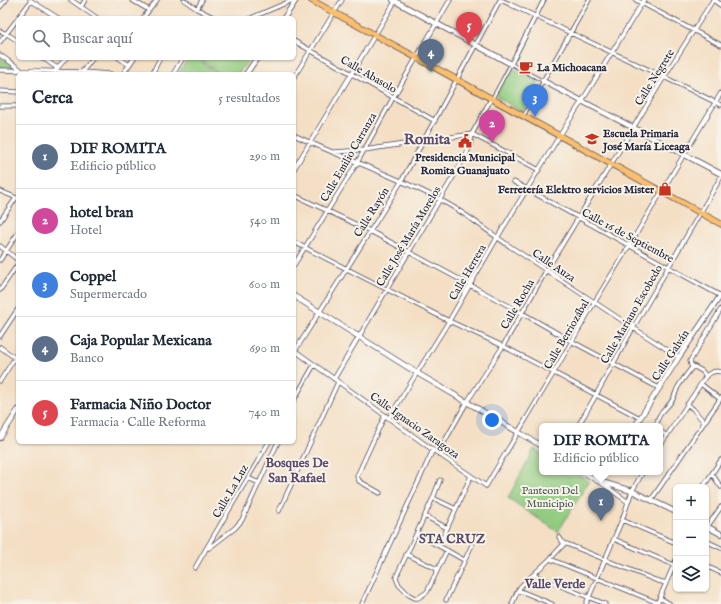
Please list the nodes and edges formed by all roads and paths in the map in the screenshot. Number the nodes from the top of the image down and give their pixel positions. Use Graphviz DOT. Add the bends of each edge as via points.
graph roads {
  1 [pos="6,0"];
  2 [pos="31,0"];
  3 [pos="71,0"];
  4 [pos="85,0"];
  5 [pos="132,0"];
  6 [pos="157,0"];
  7 [pos="184,0"];
  8 [pos="202,0"];
  9 [pos="295,0"];
  10 [pos="311,0"];
  11 [pos="342,0"];
  12 [pos="395,0"];
  13 [pos="450,0"];
  14 [pos="500,0"];
  15 [pos="544,0"];
  16 [pos="589,0"];
  17 [pos="636,0"];
  18 [pos="713,0"];
  19 [pos="643,2"];
  20 [pos="721,5"];
  21 [pos="0,6"];
  22 [pos="81,7"];
  23 [pos="197,9"];
  24 [pos="149,10"];
  25 [pos="334,13"];
  26 [pos="19,16"];
  27 [pos="55,16"];
  28 [pos="95,16"];
  29 [pos="145,16"];
  30 [pos="211,16"];
  31 [pos="258,16"];
  32 [pos="285,16"];
  33 [pos="536,16"];
  34 [pos="16,21"];
  35 [pos="437,23"];
  36 [pos="0,31"];
  37 [pos="694,31"];
  38 [pos="571,32"];
  39 [pos="7,34"];
  40 [pos="375,35"];
  41 [pos="16,40"];
  42 [pos="0,42"];
  43 [pos="296,42"];
  44 [pos="475,45"];
  45 [pos="721,45"];
  46 [pos="310,51"];
  47 [pos="612,52"];
  48 [pos="0,55"];
  49 [pos="416,58"];
  50 [pos="45,60"];
  51 [pos="64,60"];
  52 [pos="91,60"];
  53 [pos="122,60"];
  54 [pos="132,60"];
  55 [pos="159,60"];
  56 [pos="182,60"];
  57 [pos="256,60"];
  58 [pos="129,64"];
  59 [pos="511,64"];
  60 [pos="0,70"];
  61 [pos="21,70"];
  62 [pos="56,71"];
  63 [pos="82,72"];
  64 [pos="124,72"];
  65 [pos="153,72"];
  66 [pos="174,72"];
  67 [pos="247,72"];
  68 [pos="296,74"];
  69 [pos="351,74"];
  70 [pos="664,77"];
  71 [pos="456,80"];
  72 [pos="543,81"];
  73 [pos="0,92"];
  74 [pos="16,92"];
  75 [pos="721,93"];
  76 [pos="393,98"];
  77 [pos="491,99"];
  78 [pos="582,101"];
  79 [pos="715,102"];
  80 [pos="721,105"];
  81 [pos="0,106"];
  82 [pos="16,106"];
  83 [pos="524,116"];
  84 [pos="435,121"];
  85 [pos="634,128"];
  86 [pos="472,134"];
  87 [pos="560,135"];
  88 [pos="296,136"];
  89 [pos="424,142"];
  90 [pos="311,143"];
  91 [pos="364,150"];
  92 [pos="333,152"];
  93 [pos="684,154"];
  94 [pos="357,163"];
  95 [pos="612,164"];
  96 [pos="296,166"];
  97 [pos="539,170"];
  98 [pos="721,176"];
  99 [pos="401,182"];
  100 [pos="514,182"];
  101 [pos="527,189"];
  102 [pos="0,191"];
  103 [pos="662,191"];
  104 [pos="296,196"];
  105 [pos="16,198"];
  106 [pos="16,199"];
  107 [pos="439,200"];
  108 [pos="327,211"];
  109 [pos="700,212"];
  110 [pos="578,218"];
  111 [pos="0,221"];
  112 [pos="721,224"];
  113 [pos="370,232"];
  114 [pos="16,236"];
  115 [pos="497,238"];
  116 [pos="296,243"];
  117 [pos="0,246"];
  118 [pos="629,246"];
  119 [pos="305,248"];
  120 [pos="6,251"];
  121 [pos="409,252"];
  122 [pos="16,258"];
  123 [pos="0,260"];
  124 [pos="296,262"];
  125 [pos="16,267"];
  126 [pos="668,267"];
  127 [pos="347,269"];
  128 [pos="546,271"];
  129 [pos="470,286"];
  130 [pos="387,289"];
  131 [pos="0,290"];
  132 [pos="721,295"];
  133 [pos="296,297"];
  134 [pos="594,303"];
  135 [pos="721,309"];
  136 [pos="320,312"];
  137 [pos="16,313"];
  138 [pos="522,313"];
  139 [pos="449,321"];
  140 [pos="633,328"];
  141 [pos="0,336"];
  142 [pos="359,336"];
  143 [pos="571,341"];
  144 [pos="503,346"];
  145 [pos="0,347"];
  146 [pos="296,348"];
  147 [pos="296,351"];
  148 [pos="679,357"];
  149 [pos="16,358"];
  150 [pos="16,360"];
  151 [pos="613,363"];
  152 [pos="314,365"];
  153 [pos="693,366"];
  154 [pos="721,372"];
  155 [pos="417,373"];
  156 [pos="553,374"];
  157 [pos="706,376"];
  158 [pos="336,380"];
  159 [pos="0,381"];
  160 [pos="701,384"];
  161 [pos="659,388"];
  162 [pos="301,390"];
  163 [pos="596,395"];
  164 [pos="296,397"];
  165 [pos="720,398"];
  166 [pos="296,401"];
  167 [pos="468,402"];
  168 [pos="687,404"];
  169 [pos="16,413"];
  170 [pos="385,415"];
  171 [pos="389,418"];
  172 [pos="640,418"];
  173 [pos="704,422"];
  174 [pos="580,423"];
  175 [pos="637,423"];
  176 [pos="656,423"];
  177 [pos="519,432"];
  178 [pos="663,433"];
  179 [pos="667,436"];
  180 [pos="0,438"];
  181 [pos="663,442"];
  182 [pos="268,444"];
  183 [pos="277,444"];
  184 [pos="539,444"];
  185 [pos="434,450"];
  186 [pos="438,453"];
  187 [pos="721,460"];
  188 [pos="712,474"];
  189 [pos="588,475"];
  190 [pos="602,475"];
  191 [pos="641,475"];
  192 [pos="471,476"];
  193 [pos="248,478"];
  194 [pos="440,480"];
  195 [pos="598,481"];
  196 [pos="259,483"];
  197 [pos="705,484"];
  198 [pos="486,486"];
  199 [pos="721,487"];
  200 [pos="632,491"];
  201 [pos="380,493"];
  202 [pos="433,498"];
  203 [pos="651,500"];
  204 [pos="628,502"];
  205 [pos="721,508"];
  206 [pos="456,509"];
  207 [pos="279,511"];
  208 [pos="673,511"];
  209 [pos="425,516"];
  210 [pos="622,520"];
  211 [pos="709,522"];
  212 [pos="447,528"];
  213 [pos="709,528"];
  214 [pos="416,534"];
  215 [pos="721,534"];
  216 [pos="559,537"];
  217 [pos="614,538"];
  218 [pos="673,542"];
  219 [pos="709,542"];
  220 [pos="564,544"];
  221 [pos="472,545"];
  222 [pos="439,546"];
  223 [pos="721,548"];
  224 [pos="206,549"];
  225 [pos="447,550"];
  226 [pos="406,554"];
  227 [pos="550,559"];
  228 [pos="605,559"];
  229 [pos="464,560"];
  230 [pos="673,565"];
  231 [pos="673,567"];
  232 [pos="709,567"];
  233 [pos="194,568"];
  234 [pos="437,569"];
  235 [pos="721,573"];
  236 [pos="534,575"];
  237 [pos="597,578"];
  238 [pos="666,584"];
  239 [pos="518,590"];
  240 [pos="589,598"];
  241 [pos="660,598"];
  242 [pos="446,600"];
  243 [pos="362,604"];
  244 [pos="512,604"];
  245 [pos="552,604"];
  246 [pos="586,604"];
  247 [pos="605,604"];
  248 [pos="658,604"];
  249 [pos="670,604"];
  1 -- 21 [label="street"];
  2 -- 26 [label="street"];
  2 -- 27 [label="street"];
  3 -- 22 [label="street"];
  4 -- 22 [label="street"];
  5 -- 24 [label="street"];
  6 -- 24 [label="street"];
  7 -- 23 [label="street"];
  8 -- 23 [label="street"];
  9 -- 31 [label="street"];
  9 -- 32 [label="street"];
  10 -- 25 [label="main road"];
  11 -- 25 [label="street"];
  12 -- 35 [label="street"];
  12 -- 40 [label="street"];
  13 -- 35 [label="street, Calle Emilio Carranza"];
  14 -- 33 [label="street"];
  14 -- 44 [label="street, Calle Rayón"];
  15 -- 33 [label="street"];
  16 -- 38 [label="street"];
  17 -- 19 [label="street"];
  18 -- 20 [label="street"];
  18 -- 37 [label="street, Calle Negrete"];
  19 -- 37 [label="street"];
  19 -- 47 [label="street, Calle Herrera"];
  22 -- 28 [label="street"];
  23 -- 30 [label="street"];
  24 -- 29 [label="street"];
  25 -- 40 [label="main road"];
  25 -- 46 [label="street"];
  33 -- 38 [label="street"];
  33 -- 59 [label="street"];
  34 -- 39 [label="street"];
  35 -- 44 [label="street"];
  35 -- 49 [label="street, Calle Emilio Carranza"];
  36 -- 39 [label="street"];
  37 -- 45 [label="street"];
  37 -- 70 [label="street, Calle Negrete"];
  38 -- 47 [label="street"];
  38 -- 72 [label="street"];
  39 -- 41 [label="street"];
  39 -- 42 [label="street"];
  40 -- 49 [label="main road"];
  40 -- 69 [label="street"];
  43 -- 46 [label="street, Calle Abasolo"];
  44 -- 59 [label="street"];
  44 -- 71 [label="street, Calle Rayón"];
  46 -- 68 [label="street"];
  46 -- 69 [label="street, Calle Abasolo"];
  47 -- 70 [label="street"];
  47 -- 78 [label="street, Calle Herrera"];
  48 -- 61 [label="street"];
  49 -- 71 [label="main road"];
  49 -- 76 [label="street, Calle Emilio Carranza"];
  50 -- 62 [label="street"];
  51 -- 62 [label="street"];
  52 -- 63 [label="street"];
  53 -- 58 [label="street"];
  54 -- 58 [label="street"];
  55 -- 65 [label="street"];
  56 -- 66 [label="street"];
  57 -- 67 [label="street"];
  58 -- 64 [label="street"];
  59 -- 72 [label="street"];
  59 -- 77 [label="street"];
  60 -- 61 [label="street"];
  61 -- 62 [label="street"];
  62 -- 63 [label="street"];
  69 -- 76 [label="street, Calle Abasolo"];
  69 -- 90 [label="street"];
  70 -- 79 [label="street"];
  70 -- 85 [label="street, Calle Negrete"];
  71 -- 77 [label="main road"];
  71 -- 84 [label="street, Calle Rayón"];
  72 -- 78 [label="street"];
  72 -- 83 [label="street"];
  73 -- 74 [label="street"];
  75 -- 79 [label="street, Calle Berriozábal"];
  76 -- 84 [label="street, Calle Abasolo"];
  76 -- 91 [label="street, Calle Emilio Carranza"];
  77 -- 83 [label="main road"];
  77 -- 86 [label="street, Calle José María Morelos"];
  78 -- 85 [label="street"];
  78 -- 87 [label="street, Calle Herrera"];
  79 -- 80 [label="street"];
  79 -- 93 [label="street, Calle Berriozábal"];
  81 -- 82 [label="street"];
  83 -- 87 [label="main road"];
  84 -- 89 [label="street, Calle Rayón"];
  85 -- 93 [label="street"];
  85 -- 95 [label="street, Calle Negrete"];
  86 -- 89 [label="street"];
  86 -- 97 [label="street"];
  86 -- 107 [label="street, Calle José María Morelos" via="470,146"];
  87 -- 95 [label="main road"];
  87 -- 97 [label="street, Calle Herrera"];
  88 -- 90 [label="street, Calle Auza"];
  89 -- 91 [label="street"];
  89 -- 99 [label="street, Calle Rayón"];
  90 -- 92 [label="street, Calle Auza"];
  90 -- 96 [label="street"];
  91 -- 92 [label="street"];
  91 -- 94 [label="street, Calle Emilio Carranza"];
  92 -- 94 [label="street, Calle Auza"];
  93 -- 98 [label="street"];
  93 -- 103 [label="street, Calle Berriozábal"];
  94 -- 99 [label="street, Calle Auza"];
  94 -- 108 [label="street, Calle Emilio Carranza"];
  95 -- 103 [label="main road"];
  95 -- 110 [label="street, Calle Rocha"];
  97 -- 101 [label="street, Calle Herrera"];
  98 -- 109 [label="street, Calle Mariano Escobedo"];
  99 -- 107 [label="street, Calle Auza"];
  99 -- 113 [label="street, Calle Rayón"];
  100 -- 101 [label="street, Calle 16 de Septiembre"];
  101 -- 110 [label="street, Calle 16 de Septiembre"];
  101 -- 115 [label="street, Calle Herrera"];
  102 -- 105 [label="street"];
  103 -- 109 [label="main road"];
  103 -- 118 [label="street, Calle Berriozábal"];
  104 -- 108 [label="street"];
  106 -- 111 [label="street"];
  107 -- 115 [label="street, Calle Auza" via="461,212"];
  107 -- 121 [label="street, Calle José María Morelos"];
  108 -- 113 [label="street"];
  108 -- 119 [label="street, Calle Emilio Carranza"];
  109 -- 112 [label="main road"];
  109 -- 126 [label="street, Calle Mariano Escobedo"];
  110 -- 118 [label="street, Calle 16 de Septiembre"];
  110 -- 128 [label="street, Calle Rocha"];
  113 -- 121 [label="street"];
  113 -- 127 [label="street, Calle Rayón"];
  114 -- 120 [label="street"];
  115 -- 128 [label="street, Calle Auza"];
  115 -- 129 [label="street, Calle Herrera"];
  116 -- 119 [label="street"];
  117 -- 120 [label="street"];
  118 -- 126 [label="street, Calle 16 de Septiembre"];
  118 -- 134 [label="street, Calle Berriozábal"];
  119 -- 124 [label="street, Calle Emilio Carranza"];
  119 -- 127 [label="street"];
  120 -- 122 [label="street"];
  120 -- 123 [label="street"];
  121 -- 129 [label="street"];
  121 -- 130 [label="street, Calle José María Morelos"];
  125 -- 131 [label="street"];
  126 -- 132 [label="street, Calle 16 de Septiembre"];
  126 -- 140 [label="street, Calle Mariano Escobedo"];
  127 -- 130 [label="street"];
  127 -- 136 [label="street, Calle Rayón"];
  128 -- 134 [label="street, Calle Auza"];
  128 -- 138 [label="street, Calle Rocha"];
  129 -- 138 [label="street"];
  129 -- 139 [label="street, Calle Herrera"];
  130 -- 139 [label="street"];
  130 -- 142 [label="street, Calle José María Morelos"];
  132 -- 148 [label="street, Calle Galván"];
  133 -- 136 [label="street"];
  134 -- 140 [label="street, Calle Auza"];
  134 -- 143 [label="street, Calle Berriozábal"];
  135 -- 153 [label="street" via="691,358 690,363"];
  136 -- 142 [label="street"];
  136 -- 146 [label="street, Calle Rayón"];
  137 -- 141 [label="street"];
  138 -- 143 [label="street"];
  138 -- 144 [label="street, Calle Rocha"];
  139 -- 144 [label="street"];
  139 -- 155 [label="street, Calle Herrera"];
  140 -- 148 [label="street, Calle Auza"];
  140 -- 151 [label="street, Calle Mariano Escobedo"];
  142 -- 155 [label="street"];
  142 -- 158 [label="street, Calle José María Morelos"];
  143 -- 151 [label="street"];
  143 -- 156 [label="street, Calle Berriozábal"];
  144 -- 156 [label="street"];
  144 -- 167 [label="street, Calle Rocha"];
  145 -- 149 [label="street"];
  147 -- 152 [label="street, Calle Ignacio Zaragoza"];
  148 -- 161 [label="street, Calle Galván"];
  150 -- 159 [label="street"];
  151 -- 161 [label="street"];
  151 -- 163 [label="street, Calle Mariano Escobedo"];
  152 -- 158 [label="street, Calle Ignacio Zaragoza"];
  152 -- 162 [label="street"];
  153 -- 157 [label="street" via="702,370"];
  153 -- 176 [label="street"];
  154 -- 157 [label="street"];
  155 -- 167 [label="street"];
  155 -- 171 [label="street, Calle Herrera"];
  156 -- 163 [label="street"];
  156 -- 177 [label="street, Calle Berriozábal"];
  157 -- 160 [label="street"];
  158 -- 170 [label="street, Calle Ignacio Zaragoza"];
  158 -- 207 [label="street, Calle José María Morelos"];
  160 -- 165 [label="street"];
  160 -- 168 [label="street"];
  161 -- 172 [label="street, Calle Galván"];
  162 -- 164 [label="street"];
  162 -- 166 [label="street"];
  163 -- 172 [label="street"];
  163 -- 174 [label="street, Calle Mariano Escobedo"];
  165 -- 173 [label="street"];
  167 -- 177 [label="street"];
  167 -- 186 [label="street, Calle Rocha"];
  168 -- 173 [label="street"];
  168 -- 179 [label="street"];
  169 -- 180 [label="street"];
  170 -- 171 [label="street, Calle Ignacio Zaragoza"];
  170 -- 201 [label="street" via="357,476 359,481"];
  171 -- 185 [label="street, Calle Ignacio Zaragoza"];
  172 -- 175 [label="street, Calle Galván"];
  173 -- 203 [label="street"];
  177 -- 184 [label="street"];
  177 -- 198 [label="street, Calle Berriozábal"];
  178 -- 179 [label="street"];
  179 -- 181 [label="street"];
  182 -- 193 [label="street, Calle La Luz"];
  183 -- 196 [label="street, Calle La Luz"];
  185 -- 186 [label="street, Calle Ignacio Zaragoza"];
  185 -- 243 [label="street"];
  186 -- 192 [label="street, Calle Ignacio Zaragoza"];
  187 -- 188 [label="street"];
  188 -- 197 [label="street"];
  188 -- 199 [label="street"];
  189 -- 195 [label="street"];
  190 -- 195 [label="street"];
  191 -- 200 [label="street"];
  192 -- 198 [label="street, Calle Ignacio Zaragoza"];
  192 -- 206 [label="street"];
  193 -- 196 [label="street"];
  193 -- 224 [label="street, Calle La Luz"];
  194 -- 202 [label="street"];
  195 -- 200 [label="street"];
  195 -- 204 [label="street"];
  196 -- 224 [label="street, Calle La Luz" via="239,524"];
  200 -- 203 [label="street"];
  200 -- 204 [label="street"];
  202 -- 206 [label="street"];
  202 -- 209 [label="street"];
  203 -- 208 [label="street"];
  204 -- 210 [label="street"];
  205 -- 211 [label="street"];
  206 -- 212 [label="street"];
  209 -- 212 [label="street"];
  209 -- 214 [label="street"];
  210 -- 217 [label="street"];
  210 -- 218 [label="street"];
  212 -- 222 [label="street"];
  213 -- 215 [label="street"];
  214 -- 222 [label="street"];
  214 -- 226 [label="street"];
  216 -- 220 [label="street"];
  217 -- 228 [label="street"];
  217 -- 230 [label="street"];
  219 -- 223 [label="street"];
  220 -- 227 [label="street"];
  220 -- 228 [label="street"];
  221 -- 229 [label="street"];
  222 -- 225 [label="street"];
  224 -- 233 [label="street, Calle La Luz"];
  225 -- 229 [label="street"];
  225 -- 234 [label="street"];
  226 -- 234 [label="street"];
  226 -- 234 [label="street" via="396,578 398,585 415,598 427,592"];
  227 -- 236 [label="street"];
  227 -- 237 [label="street"];
  228 -- 237 [label="street"];
  228 -- 238 [label="street"];
  229 -- 242 [label="street"];
  231 -- 238 [label="street"];
  232 -- 235 [label="street"];
  236 -- 239 [label="street"];
  236 -- 240 [label="street"];
  237 -- 240 [label="street"];
  237 -- 248 [label="street"];
  238 -- 241 [label="street"];
  239 -- 244 [label="street"];
  239 -- 245 [label="street"];
  240 -- 246 [label="street"];
  240 -- 247 [label="street"];
  241 -- 248 [label="street"];
  241 -- 249 [label="street"];
}
